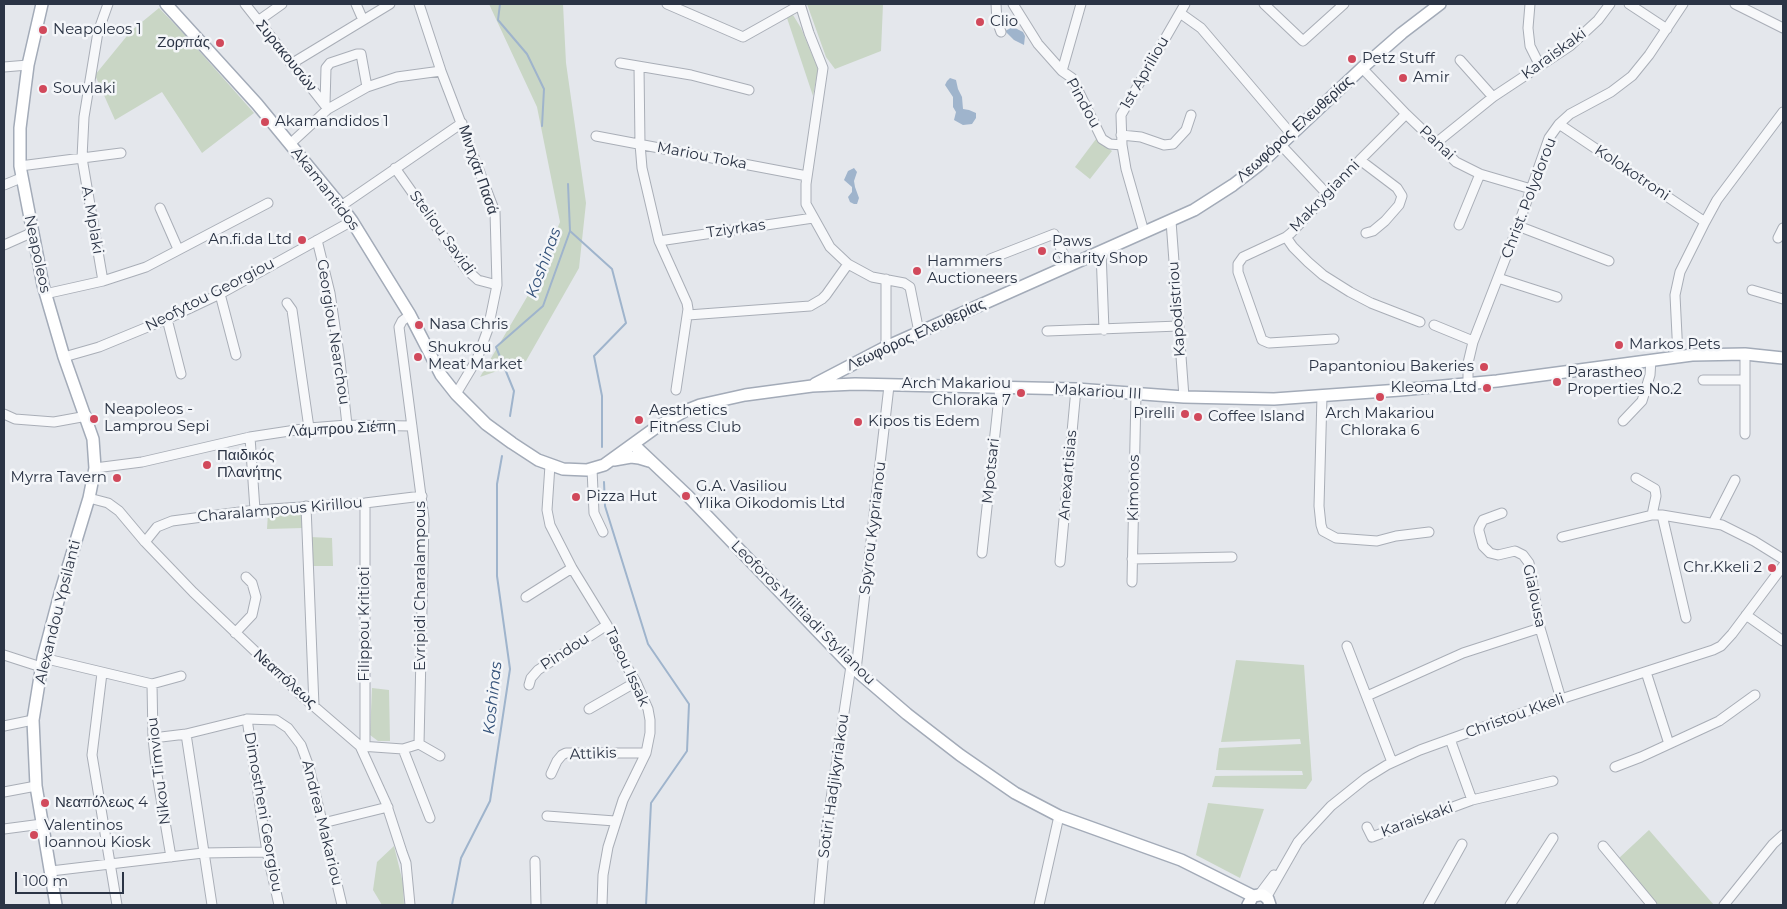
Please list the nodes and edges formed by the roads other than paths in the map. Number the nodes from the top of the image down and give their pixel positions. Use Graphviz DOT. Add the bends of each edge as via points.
graph roads {
  1 [pos="42,4"];
  2 [pos="108,4"];
  3 [pos="166,4"];
  4 [pos="245,4"];
  5 [pos="282,4"];
  6 [pos="356,4"];
  7 [pos="390,4"];
  8 [pos="419,4"];
  9 [pos="667,4"];
  10 [pos="996,4"];
  11 [pos="1013,4"];
  12 [pos="1081,4"];
  13 [pos="1185,4"];
  14 [pos="1264,4"];
  15 [pos="1344,4"];
  16 [pos="1440,4"];
  17 [pos="1530,4"];
  18 [pos="1610,4"];
  19 [pos="1629,4"];
  20 [pos="1684,4"];
  21 [pos="1735,4"];
  22 [pos="800,5"];
  23 [pos="1180,13"];
  24 [pos="363,20"];
  25 [pos="258,21"];
  26 [pos="1667,28"];
  27 [pos="1783,28"];
  28 [pos="1001,32"];
  29 [pos="1460,60"];
  30 [pos="620,63"];
  31 [pos="291,64"];
  32 [pos="28,65"];
  33 [pos="4,66"];
  34 [pos="1540,66"];
  35 [pos="639,67"];
  36 [pos="1362,68"];
  37 [pos="441,71"];
  38 [pos="1062,71"];
  39 [pos="367,87"];
  40 [pos="749,90"];
  41 [pos="1493,97"];
  42 [pos="326,106"];
  43 [pos="1783,112"];
  44 [pos="1406,114"];
  45 [pos="1191,115"];
  46 [pos="462,123"];
  47 [pos="1559,124"];
  48 [pos="1122,135"];
  49 [pos="1292,135"];
  50 [pos="596,136"];
  51 [pos="1436,143"];
  52 [pos="290,144"];
  53 [pos="640,144"];
  54 [pos="1122,145"];
  55 [pos="1281,145"];
  56 [pos="121,153"];
  57 [pos="82,158"];
  58 [pos="1360,160"];
  59 [pos="20,166"];
  60 [pos="395,168"];
  61 [pos="1480,174"];
  62 [pos="807,176"];
  63 [pos="22,178"];
  64 [pos="4,185"];
  65 [pos="1531,189"];
  66 [pos="1327,194"];
  67 [pos="268,203"];
  68 [pos="341,206"];
  69 [pos="160,208"];
  70 [pos="813,218"];
  71 [pos="352,221"];
  72 [pos="1171,221"];
  73 [pos="1704,222"];
  74 [pos="1459,225"];
  75 [pos="1518,226"];
  76 [pos="1783,228"];
  77 [pos="1144,232"];
  78 [pos="32,233"];
  79 [pos="1366,233"];
  80 [pos="1286,237"];
  81 [pos="1778,238"];
  82 [pos="317,240"];
  83 [pos="659,241"];
  84 [pos="4,245"];
  85 [pos="178,248"];
  86 [pos="1101,251"];
  87 [pos="990,259"];
  88 [pos="1609,261"];
  89 [pos="848,264"];
  90 [pos="1069,266"];
  91 [pos="1498,278"];
  92 [pos="886,279"];
  93 [pos="103,281"];
  94 [pos="497,285"];
  95 [pos="1752,290"];
  96 [pos="45,294"];
  97 [pos="220,294"];
  98 [pos="1557,297"];
  99 [pos="1783,299"];
  100 [pos="287,303"];
  101 [pos="410,315"];
  102 [pos="688,315"];
  103 [pos="167,319"];
  104 [pos="1420,322"];
  105 [pos="1434,325"];
  106 [pos="1179,326"];
  107 [pos="1104,330"];
  108 [pos="1047,331"];
  109 [pos="919,332"];
  110 [pos="1334,340"];
  111 [pos="1473,341"];
  112 [pos="886,347"];
  113 [pos="1745,354"];
  114 [pos="236,356"];
  115 [pos="1678,356"];
  116 [pos="64,357"];
  117 [pos="1783,358"];
  118 [pos="1651,360"];
  119 [pos="857,362"];
  120 [pos="181,374"];
  121 [pos="1703,380"];
  122 [pos="1745,380"];
  123 [pos="1468,383"];
  124 [pos="855,384"];
  125 [pos="812,386"];
  126 [pos="889,386"];
  127 [pos="1000,388"];
  128 [pos="1076,389"];
  129 [pos="676,390"];
  130 [pos="456,394"];
  131 [pos="1136,394"];
  132 [pos="1322,396"];
  133 [pos="1184,397"];
  134 [pos="4,414"];
  135 [pos="86,416"];
  136 [pos="1623,421"];
  137 [pos="347,425"];
  138 [pos="412,426"];
  139 [pos="309,428"];
  140 [pos="654,429"];
  141 [pos="1745,434"];
  142 [pos="250,437"];
  143 [pos="633,444"];
  144 [pos="612,461"];
  145 [pos="653,462"];
  146 [pos="550,465"];
  147 [pos="95,468"];
  148 [pos="592,469"];
  149 [pos="1636,478"];
  150 [pos="1735,480"];
  151 [pos="422,496"];
  152 [pos="89,498"];
  153 [pos="365,503"];
  154 [pos="306,506"];
  155 [pos="255,510"];
  156 [pos="1502,513"];
  157 [pos="1652,515"];
  158 [pos="1662,515"];
  159 [pos="1713,523"];
  160 [pos="603,532"];
  161 [pos="1429,532"];
  162 [pos="1562,537"];
  163 [pos="145,542"];
  164 [pos="982,553"];
  165 [pos="1232,557"];
  166 [pos="1132,559"];
  167 [pos="1783,559"];
  168 [pos="1060,562"];
  169 [pos="1783,566"];
  170 [pos="572,568"];
  171 [pos="246,577"];
  172 [pos="1132,582"];
  173 [pos="526,597"];
  174 [pos="1746,615"];
  175 [pos="1686,618"];
  176 [pos="607,625"];
  177 [pos="1540,628"];
  178 [pos="235,633"];
  179 [pos="1783,641"];
  180 [pos="1347,646"];
  181 [pos="4,655"];
  182 [pos="42,662"];
  183 [pos="854,668"];
  184 [pos="1646,672"];
  185 [pos="102,673"];
  186 [pos="181,676"];
  187 [pos="636,682"];
  188 [pos="152,684"];
  189 [pos="530,685"];
  190 [pos="1754,695"];
  191 [pos="1367,696"];
  192 [pos="1561,699"];
  193 [pos="314,706"];
  194 [pos="589,709"];
  195 [pos="33,720"];
  196 [pos="247,720"];
  197 [pos="4,726"];
  198 [pos="186,734"];
  199 [pos="153,738"];
  200 [pos="1450,739"];
  201 [pos="419,744"];
  202 [pos="1669,744"];
  203 [pos="363,746"];
  204 [pos="403,749"];
  205 [pos="646,754"];
  206 [pos="440,756"];
  207 [pos="1392,762"];
  208 [pos="1615,768"];
  209 [pos="550,774"];
  210 [pos="1553,781"];
  211 [pos="36,786"];
  212 [pos="4,792"];
  213 [pos="1472,800"];
  214 [pos="388,807"];
  215 [pos="547,816"];
  216 [pos="1059,816"];
  217 [pos="430,818"];
  218 [pos="615,821"];
  219 [pos="323,823"];
  220 [pos="42,824"];
  221 [pos="1367,827"];
  222 [pos="4,829"];
  223 [pos="1783,835"];
  224 [pos="1553,838"];
  225 [pos="1462,844"];
  226 [pos="1603,846"];
  227 [pos="267,852"];
  228 [pos="203,853"];
  229 [pos="171,857"];
  230 [pos="535,861"];
  231 [pos="110,864"];
  232 [pos="51,871"];
  233 [pos="1257,900"];
  234 [pos="56,905"];
  235 [pos="117,905"];
  236 [pos="212,905"];
  237 [pos="279,905"];
  238 [pos="342,905"];
  239 [pos="410,905"];
  240 [pos="536,905"];
  241 [pos="602,905"];
  242 [pos="819,905"];
  243 [pos="1039,905"];
  244 [pos="1428,905"];
  245 [pos="1510,905"];
  246 [pos="1652,905"];
  247 [pos="1724,905"];
  1 -- 32 [label="main road, Neapoleos"];
  2 -- 57 [label="street, A. Mplaki" via="98,32 84,117"];
  3 -- 52 [label="main road, Akamantidos"];
  4 -- 25 [label="street, Συρακουσών"];
  5 -- 25 [label="street"];
  6 -- 24 [label="street"];
  7 -- 24 [label="street"];
  8 -- 37 [label="street, Μιντχάτ Πασά"];
  9 -- 22 [label="street" via="743,37"];
  10 -- 28 [label="street"];
  11 -- 38 [label="street, Pindou" via="1038,44"];
  12 -- 38 [label="street"];
  13 -- 23 [label="street, 1st Apriliou"];
  14 -- 15 [label="street" via="1303,41"];
  16 -- 36 [label="main road, Λεωφόρος Ελευθερίας"];
  17 -- 34 [label="street" via="1530,46"];
  18 -- 34 [label="street, Karaiskaki" via="1582,36"];
  19 -- 26 [label="street"];
  20 -- 26 [label="street, Christ. Polydorou"];
  21 -- 27 [label="street"];
  22 -- 62 [label="street" via="823,68"];
  23 -- 48 [label="street, 1st Apriliou" via="1123,109 1120,120"];
  23 -- 49 [label="street" via="1201,28"];
  24 -- 31 [label="street"];
  25 -- 31 [label="street, Συρακουσών"];
  26 -- 47 [label="street, Christ. Polydorou" via="1630,78"];
  29 -- 41 [label="street"];
  30 -- 35 [label="street"];
  31 -- 42 [label="street, Συρακουσών"];
  32 -- 33 [label="street"];
  32 -- 59 [label="main road, Neapoleos" via="20,128"];
  34 -- 41 [label="street, Karaiskaki"];
  35 -- 40 [label="street"];
  35 -- 53 [label="street"];
  36 -- 44 [label="street, Panai"];
  36 -- 49 [label="main road, Λεωφόρος Ελευθερίας"];
  37 -- 39 [label="street" via="398,77"];
  37 -- 46 [label="street, Μιντχάτ Πασά"];
  38 -- 54 [label="street, Pindou" via="1072,78 1102,139"];
  39 -- 42 [label="street"];
  39 -- 42 [label="street" via="361,54 330,63 326,68"];
  41 -- 51 [label="street, Karaiskaki"];
  42 -- 52 [label="street"];
  43 -- 73 [label="street"];
  44 -- 51 [label="street, Panai"];
  44 -- 58 [label="street, Makrygianni"];
  45 -- 48 [label="street" via="1186,130 1173,144 1164,145"];
  46 -- 60 [label="street"];
  46 -- 94 [label="street, Μιντχάτ Πασά" via="495,212"];
  47 -- 65 [label="street, Christ. Polydorou" via="1549,138"];
  47 -- 73 [label="street, Kolokotroni"];
  48 -- 54 [label="street, 1st Apriliou"];
  49 -- 55 [label="main road, Λεωφόρος Ελευθερίας"];
  50 -- 53 [label="street, Mariou Toka"];
  51 -- 61 [label="street, Panai" via="1456,162"];
  52 -- 68 [label="main road, Akamantidos"];
  53 -- 62 [label="street, Mariou Toka"];
  53 -- 83 [label="street" via="642,168"];
  54 -- 77 [label="street, 1st Apriliou"];
  55 -- 66 [label="street"];
  55 -- 72 [label="main road, Λεωφόρος Ελευθερίας" via="1233,185"];
  56 -- 57 [label="street"];
  57 -- 59 [label="street"];
  57 -- 93 [label="street, A. Mplaki"];
  58 -- 66 [label="street, Makrygianni"];
  58 -- 79 [label="street" via="1397,188 1402,196 1385,221"];
  59 -- 63 [label="main road, Neapoleos"];
  60 -- 68 [label="street"];
  60 -- 94 [label="street, Steliou Savidi" via="467,270 478,280"];
  61 -- 65 [label="street, Panai"];
  61 -- 74 [label="street"];
  62 -- 70 [label="street" via="806,204"];
  63 -- 64 [label="street"];
  63 -- 78 [label="main road, Neapoleos"];
  65 -- 75 [label="street, Christ. Polydorou"];
  66 -- 80 [label="street, Makrygianni"];
  67 -- 85 [label="street"];
  68 -- 71 [label="main road, Akamantidos"];
  69 -- 85 [label="street"];
  70 -- 83 [label="street, Tziyrkas"];
  70 -- 89 [label="street" via="835,252"];
  71 -- 82 [label="street, Neofytou Georgiou"];
  71 -- 101 [label="main road, Akamantidos"];
  72 -- 77 [label="main road, Λεωφόρος Ελευθερίας"];
  72 -- 106 [label="street, Kapodistriou"];
  73 -- 115 [label="street" via="1675,287"];
  75 -- 88 [label="street"];
  75 -- 91 [label="street, Christ. Polydorou"];
  76 -- 81 [label="street"];
  77 -- 86 [label="main road, Λεωφόρος Ελευθερίας"];
  78 -- 84 [label="street"];
  78 -- 96 [label="main road, Neapoleos"];
  80 -- 104 [label="street" via="1323,275 1370,303"];
  80 -- 110 [label="street, Makrygianni" via="1243,256 1238,264 1260,337 1269,344"];
  82 -- 97 [label="street, Neofytou Georgiou"];
  82 -- 137 [label="street, Georgiou Nearchou" via="330,293"];
  83 -- 102 [label="street" via="687,302"];
  85 -- 93 [label="street" via="146,267"];
  86 -- 90 [label="main road, Λεωφόρος Ελευθερίας"];
  86 -- 107 [label="street"];
  87 -- 90 [label="street" via="1054,234"];
  89 -- 92 [label="street" via="872,277"];
  89 -- 102 [label="street" via="822,299 810,306"];
  90 -- 109 [label="main road, Λεωφόρος Ελευθερίας"];
  91 -- 98 [label="street"];
  91 -- 111 [label="street, Christ. Polydorou"];
  92 -- 109 [label="street" via="910,287"];
  92 -- 112 [label="street"];
  93 -- 96 [label="street"];
  94 -- 130 [label="street, Μιντχάτ Πασά" via="488,329 477,359"];
  95 -- 99 [label="street"];
  96 -- 116 [label="main road, Neapoleos"];
  97 -- 103 [label="street, Neofytou Georgiou"];
  97 -- 114 [label="street"];
  100 -- 139 [label="street" via="292,310"];
  101 -- 130 [label="main road, Akamantidos" via="441,375"];
  101 -- 138 [label="street, Evripidi Charalampous" via="399,327"];
  102 -- 129 [label="street"];
  103 -- 116 [label="street, Neofytou Georgiou" via="99,347"];
  103 -- 120 [label="street"];
  105 -- 111 [label="street"];
  106 -- 107 [label="street"];
  106 -- 133 [label="street, Kapodistriou"];
  107 -- 108 [label="street"];
  109 -- 112 [label="main road, Λεωφόρος Ελευθερίας"];
  111 -- 123 [label="street, Christ. Polydorou"];
  112 -- 119 [label="main road, Λεωφόρος Ελευθερίας"];
  113 -- 115 [label="main road, Makariou III"];
  113 -- 117 [label="main road, Makariou III"];
  113 -- 122 [label="street"];
  115 -- 118 [label="main road, Makariou III"];
  116 -- 135 [label="main road, Neapoleos"];
  118 -- 123 [label="main road, Makariou III"];
  118 -- 136 [label="street" via="1642,401"];
  119 -- 124 [label="main road" via="853,377"];
  119 -- 125 [label="main road, Λεωφόρος Ελευθερίας"];
  121 -- 122 [label="street"];
  122 -- 141 [label="street"];
  123 -- 132 [label="main road, Makariou III"];
  124 -- 125 [label="main road, Makariou III"];
  124 -- 126 [label="main road, Makariou III"];
  125 -- 140 [label="main road, Makariou III" via="714,401 685,411"];
  126 -- 127 [label="main road, Makariou III"];
  126 -- 183 [label="street, Spyrou Kyprianou"];
  127 -- 128 [label="main road, Makariou III"];
  127 -- 164 [label="street, Mpotsari"];
  128 -- 131 [label="main road, Makariou III"];
  128 -- 168 [label="street, Anexartisias"];
  130 -- 146 [label="main road, Makariou III" via="486,424 531,456"];
  131 -- 133 [label="main road, Makariou III"];
  131 -- 166 [label="street, Kimonos"];
  132 -- 133 [label="main road, Makariou III"];
  132 -- 161 [label="street" via="1319,506 1323,530 1336,538 1377,541"];
  134 -- 135 [label="street" via="15,419 54,422"];
  135 -- 147 [label="main road, Neapoleos" via="93,438"];
  137 -- 138 [label="street, Λάμπρου Σιέπη"];
  137 -- 139 [label="street, Λάμπρου Σιέπη"];
  138 -- 151 [label="street, Evripidi Charalampous"];
  139 -- 142 [label="street, Λάμπρου Σιέπη"];
  140 -- 143 [label="main road, Makariou III"];
  140 -- 145 [label="main road" via="646,444"];
  142 -- 147 [label="street, Λάμπρου Σιέπη" via="142,462"];
  142 -- 155 [label="street"];
  143 -- 144 [label="main road, Makariou III"];
  143 -- 145 [label="main road, Leoforos Miltiadi Stylianou"];
  144 -- 145 [label="main road" via="639,458"];
  144 -- 148 [label="main road, Makariou III"];
  145 -- 183 [label="main road, Leoforos Miltiadi Stylianou"];
  146 -- 148 [label="main road, Makariou III" via="571,470"];
  146 -- 170 [label="street, Tasou Issak" via="548,516"];
  147 -- 152 [label="main road, Neapoleos"];
  148 -- 160 [label="street" via="594,513"];
  149 -- 157 [label="street" via="1655,489"];
  150 -- 159 [label="street"];
  151 -- 153 [label="street, Charalampous Kirillou"];
  151 -- 201 [label="street, Evripidi Charalampous"];
  152 -- 163 [label="street, Νεαπόλεως" via="108,503 119,511"];
  152 -- 182 [label="main road, Alexandou Ypsilanti"];
  153 -- 154 [label="street, Charalampous Kirillou"];
  153 -- 203 [label="street, Filippou Kritioti"];
  154 -- 155 [label="street, Charalampous Kirillou"];
  154 -- 193 [label="street"];
  155 -- 163 [label="street, Charalampous Kirillou" via="172,521 157,527"];
  156 -- 177 [label="street, Gialousa" via="1486,518 1480,525 1483,546 1494,554 1515,551 1526,558"];
  157 -- 158 [label="street"];
  157 -- 162 [label="street"];
  158 -- 159 [label="street"];
  158 -- 175 [label="street"];
  159 -- 167 [label="street"];
  163 -- 178 [label="street, Νεαπόλεως"];
  165 -- 166 [label="street"];
  166 -- 172 [label="street, Kimonos"];
  169 -- 174 [label="street, Christou Kkeli"];
  170 -- 173 [label="street"];
  170 -- 176 [label="street, Tasou Issak"];
  171 -- 178 [label="street" via="252,583 256,597 252,615"];
  174 -- 179 [label="street"];
  174 -- 184 [label="street, Christou Kkeli" via="1727,640 1713,650"];
  176 -- 187 [label="street, Tasou Issak"];
  176 -- 189 [label="street, Pindou" via="538,670"];
  177 -- 191 [label="street" via="1462,653"];
  177 -- 192 [label="street, Gialousa"];
  178 -- 193 [label="street, Νεαπόλεως"];
  180 -- 191 [label="street"];
  181 -- 182 [label="street"];
  182 -- 185 [label="street"];
  182 -- 195 [label="main road, Alexandou Ypsilanti"];
  183 -- 216 [label="main road, Leoforos Miltiadi Stylianou" via="960,755 1015,793"];
  183 -- 242 [label="street, Sotiri Hadjikyriakou" via="826,839"];
  184 -- 192 [label="street, Christou Kkeli"];
  184 -- 202 [label="street"];
  185 -- 188 [label="street"];
  185 -- 231 [label="street" via="92,755"];
  186 -- 188 [label="street"];
  187 -- 194 [label="street"];
  187 -- 205 [label="street, Tasou Issak" via="650,720"];
  188 -- 199 [label="street, Nikou Timviou"];
  190 -- 202 [label="street" via="1719,722"];
  191 -- 207 [label="street"];
  192 -- 200 [label="street, Christou Kkeli"];
  193 -- 203 [label="street, Νεαπόλεως"];
  195 -- 197 [label="street"];
  195 -- 211 [label="main road, Alexandou Ypsilanti"];
  196 -- 198 [label="street, Andrea Makariou"];
  196 -- 219 [label="street, Andrea Makariou" via="276,720 296,738 309,767"];
  196 -- 227 [label="street, Dimostheni Georgiou"];
  198 -- 199 [label="street, Andrea Makariou"];
  198 -- 228 [label="street"];
  199 -- 229 [label="street, Nikou Timviou"];
  200 -- 207 [label="street, Christou Kkeli"];
  200 -- 213 [label="street, Karaiskaki"];
  201 -- 204 [label="street"];
  201 -- 206 [label="street"];
  202 -- 208 [label="street"];
  203 -- 204 [label="street"];
  203 -- 214 [label="street, Νεαπόλεως"];
  204 -- 217 [label="street"];
  205 -- 209 [label="street, Attikis" via="566,754 557,761"];
  205 -- 218 [label="street, Tasou Issak"];
  207 -- 233 [label="street, Christou Kkeli" via="1346,793 1316,821"];
  210 -- 213 [label="street, Karaiskaki"];
  211 -- 212 [label="street"];
  211 -- 220 [label="main road, Alexandou Ypsilanti"];
  213 -- 221 [label="street, Karaiskaki" via="1372,837"];
  214 -- 219 [label="street"];
  214 -- 239 [label="street, Νεαπόλεως" via="406,863"];
  215 -- 218 [label="street"];
  216 -- 233 [label="main road, Leoforos Miltiadi Stylianou" via="1174,857"];
  216 -- 243 [label="street"];
  218 -- 241 [label="street, Tasou Issak" via="603,874"];
  219 -- 238 [label="street, Andrea Makariou"];
  220 -- 222 [label="street"];
  220 -- 232 [label="main road, Alexandou Ypsilanti"];
  223 -- 247 [label="street"];
  224 -- 245 [label="street"];
  225 -- 244 [label="street"];
  226 -- 246 [label="street"];
  227 -- 228 [label="street"];
  227 -- 237 [label="street, Dimostheni Georgiou"];
  228 -- 229 [label="street"];
  228 -- 236 [label="street"];
  229 -- 231 [label="street"];
  230 -- 240 [label="street"];
  231 -- 232 [label="street"];
  231 -- 235 [label="street"];
  232 -- 234 [label="main road, Alexandou Ypsilanti"];
}
